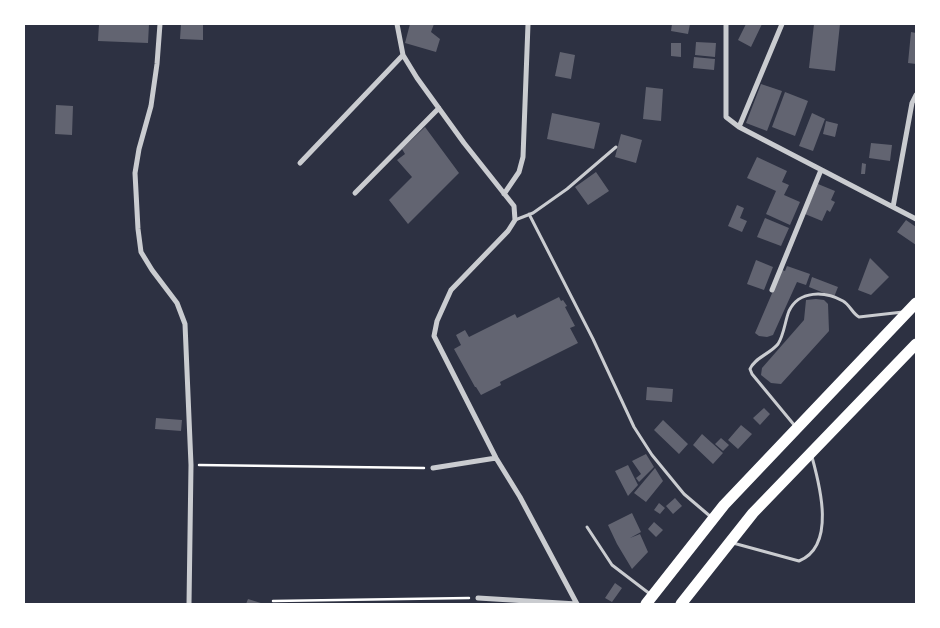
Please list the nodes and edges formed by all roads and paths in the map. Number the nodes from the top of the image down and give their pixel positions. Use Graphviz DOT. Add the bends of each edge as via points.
graph roads {
  1 [pos="160,24"];
  2 [pos="397,24"];
  3 [pos="528,24"];
  4 [pos="726,24"];
  5 [pos="782,24"];
  6 [pos="403,55"];
  7 [pos="916,95"];
  8 [pos="439,108"];
  9 [pos="738,127"];
  10 [pos="616,147"];
  11 [pos="300,163"];
  12 [pos="821,170"];
  13 [pos="355,193"];
  14 [pos="504,194"];
  15 [pos="893,207"];
  16 [pos="529,214"];
  17 [pos="916,219"];
  18 [pos="515,220"];
  19 [pos="772,290"];
  20 [pos="913,307"];
  21 [pos="916,344"];
  22 [pos="797,428"];
  23 [pos="811,453"];
  24 [pos="496,458"];
  25 [pos="191,465"];
  26 [pos="433,468"];
  27 [pos="714,519"];
  28 [pos="587,528"];
  29 [pos="730,542"];
  30 [pos="478,598"];
  31 [pos="273,600"];
  32 [pos="649,600"];
  33 [pos="189,604"];
  34 [pos="577,604"];
  35 [pos="681,604"];
  1 -- 25 [label="street" via="151,106 135,173 138,229 141,252 177,303 185,324"];
  2 -- 6 [label="street"];
  3 -- 14 [label="street" via="523,156 519,172"];
  4 -- 9 [label="street" via="726,117"];
  5 -- 9 [label="street"];
  6 -- 8 [label="street"];
  6 -- 11 [label="street"];
  7 -- 15 [label="street"];
  8 -- 13 [label="street"];
  8 -- 14 [label="street"];
  9 -- 12 [label="street"];
  10 -- 16 [label="lane" via="573,184"];
  12 -- 15 [label="street"];
  12 -- 19 [label="street"];
  14 -- 18 [label="street" via="514,206"];
  15 -- 17 [label="street"];
  16 -- 18 [label="lane"];
  16 -- 27 [label="lane" via="634,426 652,455 684,494"];
  18 -- 24 [label="street" via="451,290 434,336"];
  20 -- 22 [label="highway"];
  20 -- 22 [label="lane" via="864,318 854,315 849,305 840,299 820,294 800,298 790,309 778,344 750,369"];
  21 -- 23 [label="highway"];
  22 -- 27 [label="highway"];
  23 -- 29 [label="highway" via="753,513"];
  23 -- 29 [label="lane" via="823,514 817,546 808,557 799,561"];
  24 -- 26 [label="street"];
  24 -- 34 [label="street"];
  25 -- 26 [label="path"];
  25 -- 33 [label="street"];
  27 -- 32 [label="highway"];
  28 -- 32 [label="lane" via="612,565"];
  29 -- 35 [label="highway"];
  30 -- 31 [label="path"];
  30 -- 34 [label="street"];
}
